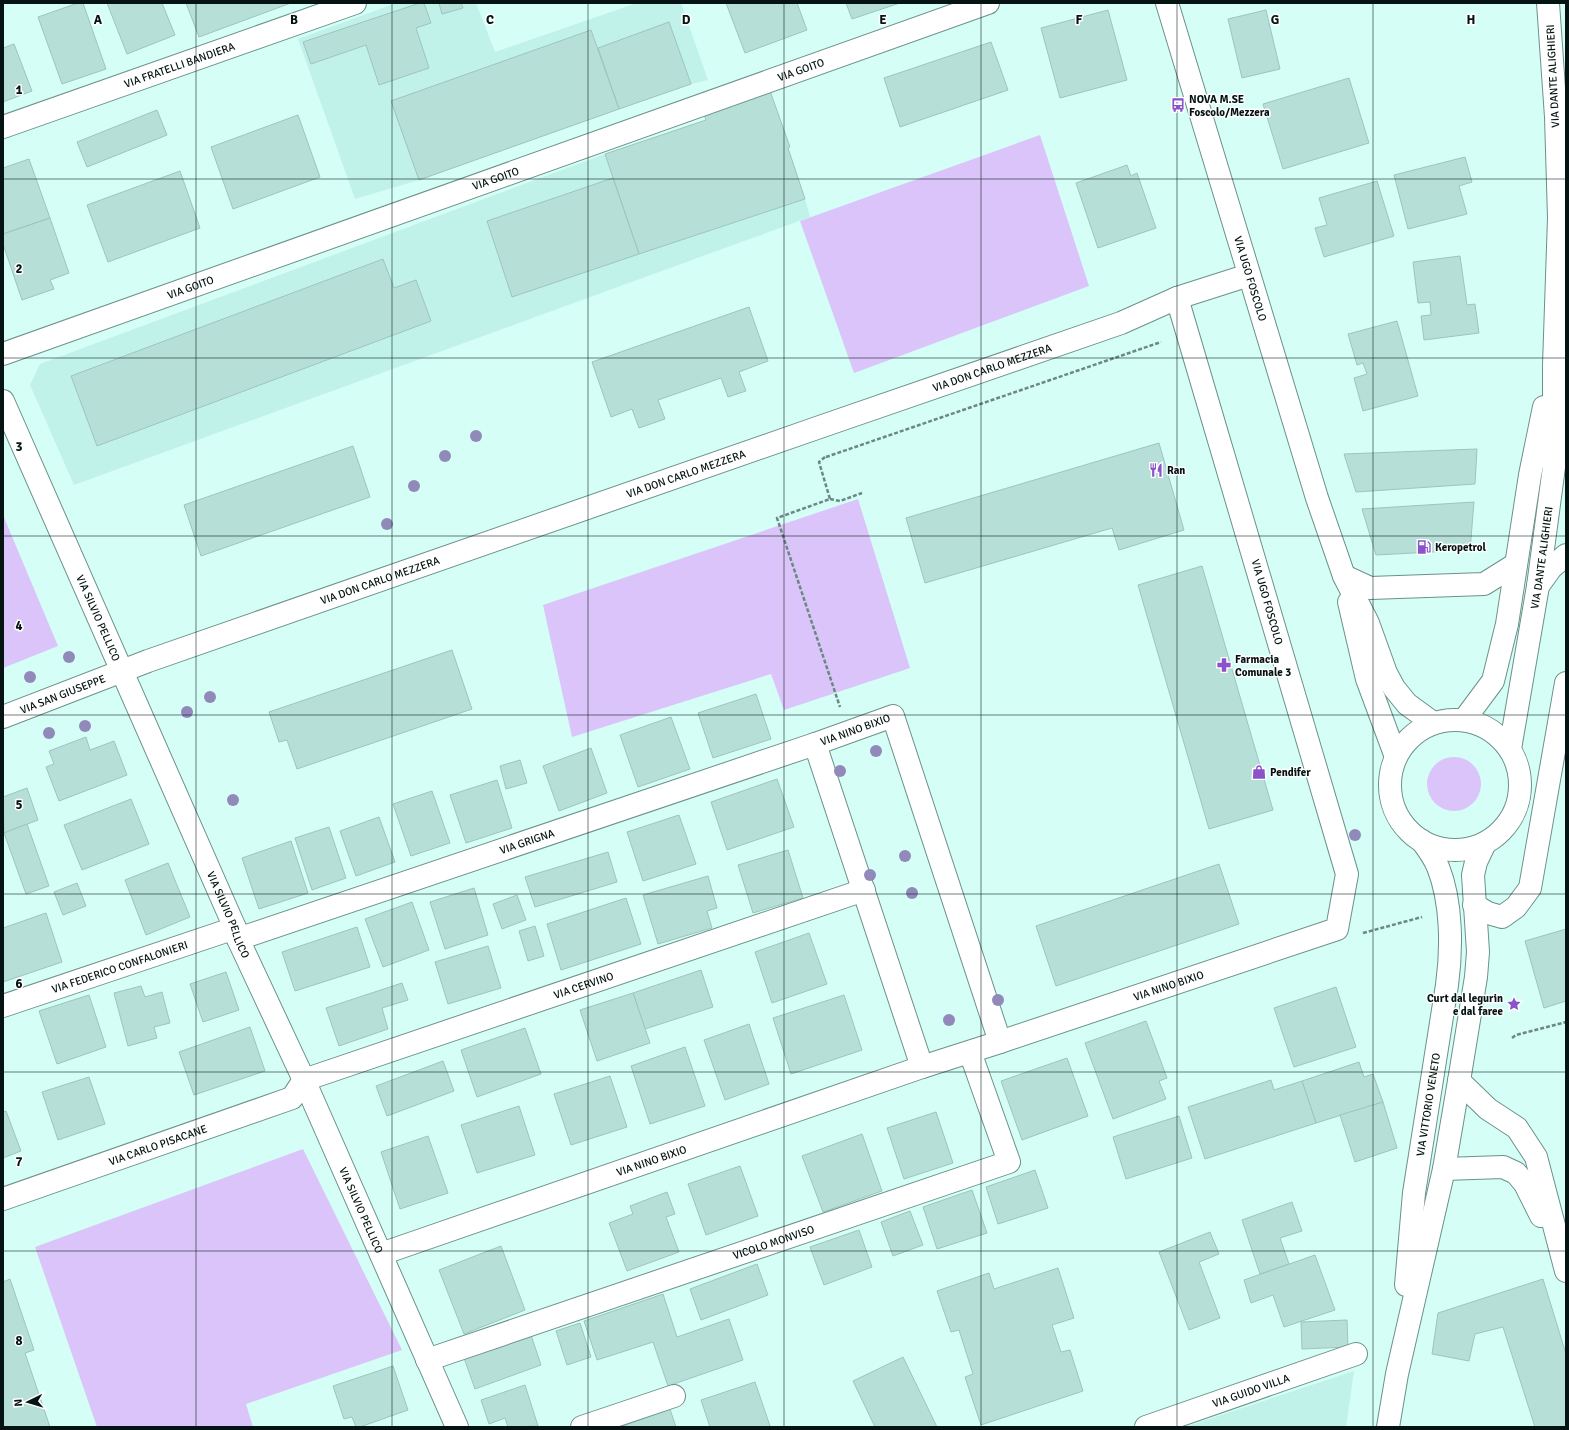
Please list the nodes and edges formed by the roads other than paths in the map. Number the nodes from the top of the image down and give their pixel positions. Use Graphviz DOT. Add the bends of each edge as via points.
graph roads {
  1 [pos="355,3"];
  2 [pos="988,3"];
  3 [pos="1167,3"];
  4 [pos="1548,3"];
  5 [pos="3,127"];
  6 [pos="1249,275"];
  7 [pos="1177,298"];
  8 [pos="3,354"];
  9 [pos="1554,365"];
  10 [pos="3,401"];
  11 [pos="1566,555"];
  12 [pos="1516,564"];
  13 [pos="1344,576"];
  14 [pos="1538,586"];
  15 [pos="122,672"];
  16 [pos="1566,683"];
  17 [pos="3,717"];
  18 [pos="1464,720"];
  19 [pos="1433,723"];
  20 [pos="815,744"];
  21 [pos="1510,749"];
  22 [pos="1396,757"];
  23 [pos="1422,841"];
  24 [pos="1484,843"];
  25 [pos="864,890"];
  26 [pos="1474,905"];
  27 [pos="1337,930"];
  28 [pos="237,933"];
  29 [pos="3,1006"];
  30 [pos="1000,1042"];
  31 [pos="970,1052"];
  32 [pos="922,1067"];
  33 [pos="304,1080"];
  34 [pos="1459,1081"];
  35 [pos="1444,1169"];
  36 [pos="3,1199"];
  37 [pos="381,1254"];
  38 [pos="1564,1264"];
  39 [pos="1356,1354"];
  40 [pos="427,1360"];
  41 [pos="1398,1374"];
  42 [pos="674,1396"];
  43 [pos="457,1427"];
  44 [pos="582,1427"];
  45 [pos="1146,1427"];
  46 [pos="1388,1427"];
  1 -- 5 [label="street, VIA FRATELLI BANDIERA"];
  2 -- 8 [label="street, VIA GOITO"];
  3 -- 6 [label="street, VIA UGO FOSCOLO"];
  4 -- 9 [label="street, VIA DANTE ALIGHIERI" via="1556,117 1559,218"];
  6 -- 7 [label="street, VIA DON CARLO MEZZERA"];
  6 -- 13 [label="street, VIA UGO FOSCOLO" via="1317,498"];
  7 -- 15 [label="street, VIA DON CARLO MEZZERA" via="1121,324"];
  7 -- 27 [label="street, VIA UGO FOSCOLO" via="1347,874"];
  9 -- 12 [label="street, VIA DANTE ALIGHIERI" via="1530,475"];
  9 -- 14 [label="street, VIA DANTE ALIGHIERI" via="1554,467"];
  10 -- 15 [label="street, VIA SILVIO PELLICO"];
  11 -- 14 [label="street" via="1551,568"];
  12 -- 13 [label="street" via="1484,584 1370,588"];
  12 -- 18 [label="street, VIA DANTE ALIGHIERI" via="1507,624 1493,680"];
  13 -- 19 [label="street, VIA UGO FOSCOLO" via="1368,623 1394,688 1407,704"];
  13 -- 22 [label="street, VIA UGO FOSCOLO" via="1367,679"];
  14 -- 21 [label="street, VIA DANTE ALIGHIERI"];
  15 -- 17 [label="street, VIA SAN GIUSEPPE"];
  15 -- 28 [label="street, VIA SILVIO PELLICO"];
  16 -- 26 [label="street" via="1530,888 1516,907 1502,916 1488,913"];
  18 -- 19 [label="street"];
  18 -- 21 [label="street" via="1482,725 1498,735"];
  19 -- 22 [label="street" via="1406,741"];
  20 -- 25 [label="street, VIA NINO BIXIO"];
  20 -- 28 [label="street, VIA GRIGNA"];
  20 -- 30 [label="street, VIA NINO BIXIO" via="893,716"];
  21 -- 24 [label="street" via="1518,769 1520,791 1515,812 1502,830"];
  22 -- 23 [label="street" via="1391,775 1391,795 1396,813 1407,829"];
  23 -- 24 [label="street" via="1442,849 1464,850"];
  23 -- 41 [label="street, VIA VITTORIO VENETO" via="1432,855 1442,878 1450,954 1414,1193"];
  24 -- 26 [label="street, VIA VITTORIO VENETO" via="1473,875"];
  25 -- 32 [label="street, VIA NINO BIXIO"];
  25 -- 33 [label="street, VIA CERVINO"];
  26 -- 34 [label="street, VIA VITTORIO VENETO" via="1478,939 1477,965"];
  27 -- 30 [label="street, VIA NINO BIXIO"];
  28 -- 29 [label="street, VIA FEDERICO CONFALONIERI"];
  28 -- 33 [label="street, VIA SILVIO PELLICO"];
  30 -- 31 [label="street, VIA NINO BIXIO"];
  31 -- 32 [label="street, VIA NINO BIXIO"];
  31 -- 40 [label="street, VICOLO MONVISO" via="1009,1162"];
  32 -- 37 [label="street, VIA NINO BIXIO"];
  33 -- 36 [label="street, VIA CARLO PISACANE" via="292,1098"];
  33 -- 37 [label="street, VIA SILVIO PELLICO"];
  34 -- 35 [label="street, VIA VITTORIO VENETO"];
  34 -- 38 [label="street" via="1488,1108 1517,1128 1536,1157"];
  35 -- 38 [label="street" via="1503,1167 1516,1173 1525,1184"];
  35 -- 41 [label="street, VIA VITTORIO VENETO"];
  37 -- 40 [label="street, VIA SILVIO PELLICO"];
  39 -- 45 [label="street, VIA GUIDO VILLA"];
  40 -- 43 [label="street, VIA SILVIO PELLICO"];
  41 -- 46 [label="street, VIA VITTORIO VENETO"];
  42 -- 44 [label="street"];
}
